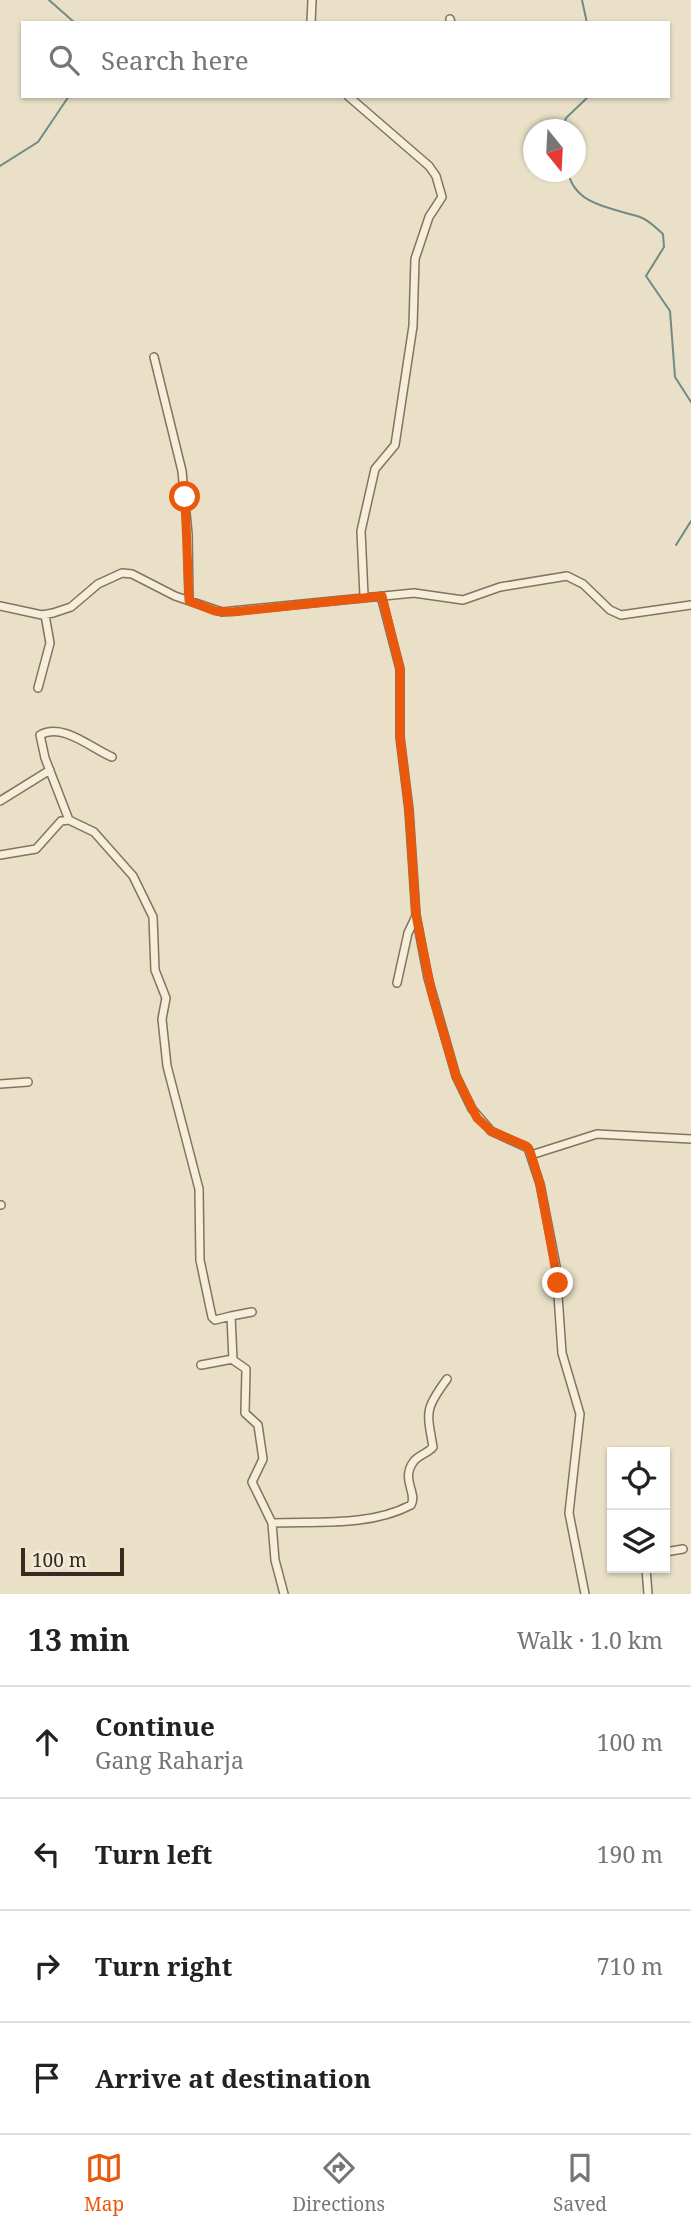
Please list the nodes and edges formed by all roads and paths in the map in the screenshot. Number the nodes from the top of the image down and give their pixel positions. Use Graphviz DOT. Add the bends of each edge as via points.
graph roads {
  1 [pos="312,0"];
  2 [pos="311,21"];
  3 [pos="350,98"];
  4 [pos="154,357"];
  5 [pos="364,596"];
  6 [pos="382,596"];
  7 [pos="189,601"];
  8 [pos="691,605"];
  9 [pos="0,606"];
  10 [pos="45,615"];
  11 [pos="37,688"];
  12 [pos="112,757"];
  13 [pos="50,770"];
  14 [pos="0,802"];
  15 [pos="69,820"];
  16 [pos="0,855"];
  17 [pos="416,915"];
  18 [pos="397,983"];
  19 [pos="28,1082"];
  20 [pos="0,1084"];
  21 [pos="691,1139"];
  22 [pos="531,1155"];
  23 [pos="252,1312"];
  24 [pos="232,1316"];
  25 [pos="233,1359"];
  26 [pos="201,1365"];
  27 [pos="447,1379"];
  28 [pos="272,1523"];
  29 [pos="683,1549"];
  30 [pos="670,1551"];
  31 [pos="646,1573"];
  32 [pos="284,1594"];
  33 [pos="585,1594"];
  34 [pos="648,1594"];
  1 -- 2 [label="street"];
  3 -- 5 [label="street" via="429,166 442,195 415,259 413,326 395,445 375,469 361,531"];
  4 -- 7 [label="street" via="182,471"];
  5 -- 6 [label="street"];
  5 -- 7 [label="street" via="232,612"];
  6 -- 8 [label="street" via="434,594 463,600 500,587 567,576 583,583 621,615"];
  6 -- 17 [label="street" via="400,669 400,737"];
  7 -- 10 [label="street" via="122,573 98,584 71,607"];
  9 -- 10 [label="street"];
  10 -- 11 [label="street" via="50,643"];
  12 -- 13 [label="street" via="85,740 43,733 39,741"];
  13 -- 14 [label="street"];
  13 -- 15 [label="street"];
  15 -- 16 [label="street" via="57,823 36,849"];
  15 -- 24 [label="street" via="102,837 133,876 153,917 155,971 166,998 162,1019 168,1072 199,1189 200,1260 212,1317 215,1321"];
  17 -- 18 [label="street"];
  17 -- 22 [label="street" via="432,994 466,1099 482,1125 526,1146"];
  19 -- 20 [label="street"];
  21 -- 22 [label="street" via="597,1134"];
  22 -- 33 [label="street" via="556,1266 562,1353 580,1414 568,1506"];
  23 -- 24 [label="street"];
  24 -- 25 [label="street"];
  25 -- 26 [label="street"];
  25 -- 28 [label="street" via="246,1369 245,1413 258,1425 263,1459 252,1482"];
  27 -- 28 [label="street" via="427,1418 433,1447 414,1461 407,1476 411,1505 342,1521"];
  28 -- 32 [label="street"];
  29 -- 30 [label="street"];
  31 -- 34 [label="street"];
}
